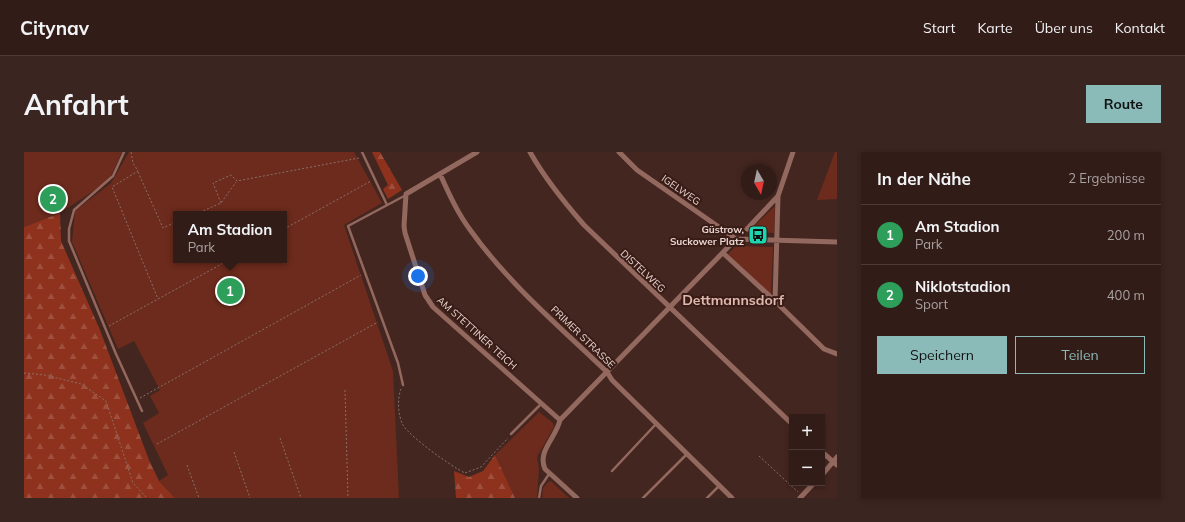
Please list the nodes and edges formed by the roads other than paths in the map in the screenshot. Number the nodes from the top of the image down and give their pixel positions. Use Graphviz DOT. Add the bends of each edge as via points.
graph roads {
  1 [pos="124,152"];
  2 [pos="362,152"];
  3 [pos="476,152"];
  4 [pos="530,152"];
  5 [pos="619,152"];
  6 [pos="793,152"];
  7 [pos="440,174"];
  8 [pos="406,194"];
  9 [pos="778,196"];
  10 [pos="387,205"];
  11 [pos="747,229"];
  12 [pos="736,239"];
  13 [pos="777,242"];
  14 [pos="837,242"];
  15 [pos="723,253"];
  16 [pos="775,301"];
  17 [pos="669,308"];
  18 [pos="837,354"];
  19 [pos="607,372"];
  20 [pos="403,384"];
  21 [pos="542,404"];
  22 [pos="142,411"];
  23 [pos="560,420"];
  24 [pos="789,421"];
  25 [pos="656,424"];
  26 [pos="511,434"];
  27 [pos="687,454"];
  28 [pos="825,455"];
  29 [pos="837,457"];
  30 [pos="835,463"];
  31 [pos="612,471"];
  32 [pos="825,472"];
  33 [pos="549,474"];
  34 [pos="719,486"];
  35 [pos="811,486"];
  36 [pos="801,497"];
  37 [pos="539,498"];
  38 [pos="577,498"];
  39 [pos="643,498"];
  40 [pos="707,498"];
  41 [pos="732,498"];
  1 -- 22 [label="lane" via="113,176 74,210 69,241"];
  2 -- 10 [label="lane"];
  3 -- 7 [label="street"];
  4 -- 17 [label="street, DISTELWEG" via="552,186 584,225"];
  5 -- 12 [label="street, IGELWEG" via="637,170"];
  6 -- 9 [label="street"];
  7 -- 8 [label="street"];
  7 -- 19 [label="street, PRIMER STRASSE" via="470,230 492,259"];
  8 -- 10 [label="lane"];
  8 -- 21 [label="street, AM STETTINER TEICH" via="405,233 428,301"];
  9 -- 11 [label="street"];
  9 -- 13 [label="street"];
  10 -- 20 [label="lane" via="348,226 398,363"];
  12 -- 13 [label="street"];
  12 -- 15 [label="street"];
  13 -- 14 [label="street"];
  13 -- 16 [label="street"];
  15 -- 16 [label="street"];
  15 -- 17 [label="street"];
  16 -- 18 [label="street" via="824,349"];
  17 -- 19 [label="street"];
  17 -- 24 [label="street, DISTELWEG"];
  19 -- 23 [label="street"];
  19 -- 25 [label="street, PRIMER STRASSE"];
  21 -- 23 [label="street, AM STETTINER TEICH"];
  21 -- 26 [label="lane"];
  23 -- 33 [label="street" via="558,429 543,453 545,469"];
  25 -- 27 [label="street, PRIMER STRASSE"];
  25 -- 31 [label="lane"];
  27 -- 34 [label="street, PRIMER STRASSE"];
  27 -- 39 [label="lane"];
  28 -- 30 [label="street"];
  29 -- 30 [label="street"];
  30 -- 32 [label="street"];
  33 -- 37 [label="lane" via="541,486"];
  33 -- 38 [label="street"];
  34 -- 40 [label="lane"];
  34 -- 41 [label="street, PRIMER STRASSE"];
  35 -- 36 [label="street"];
}
